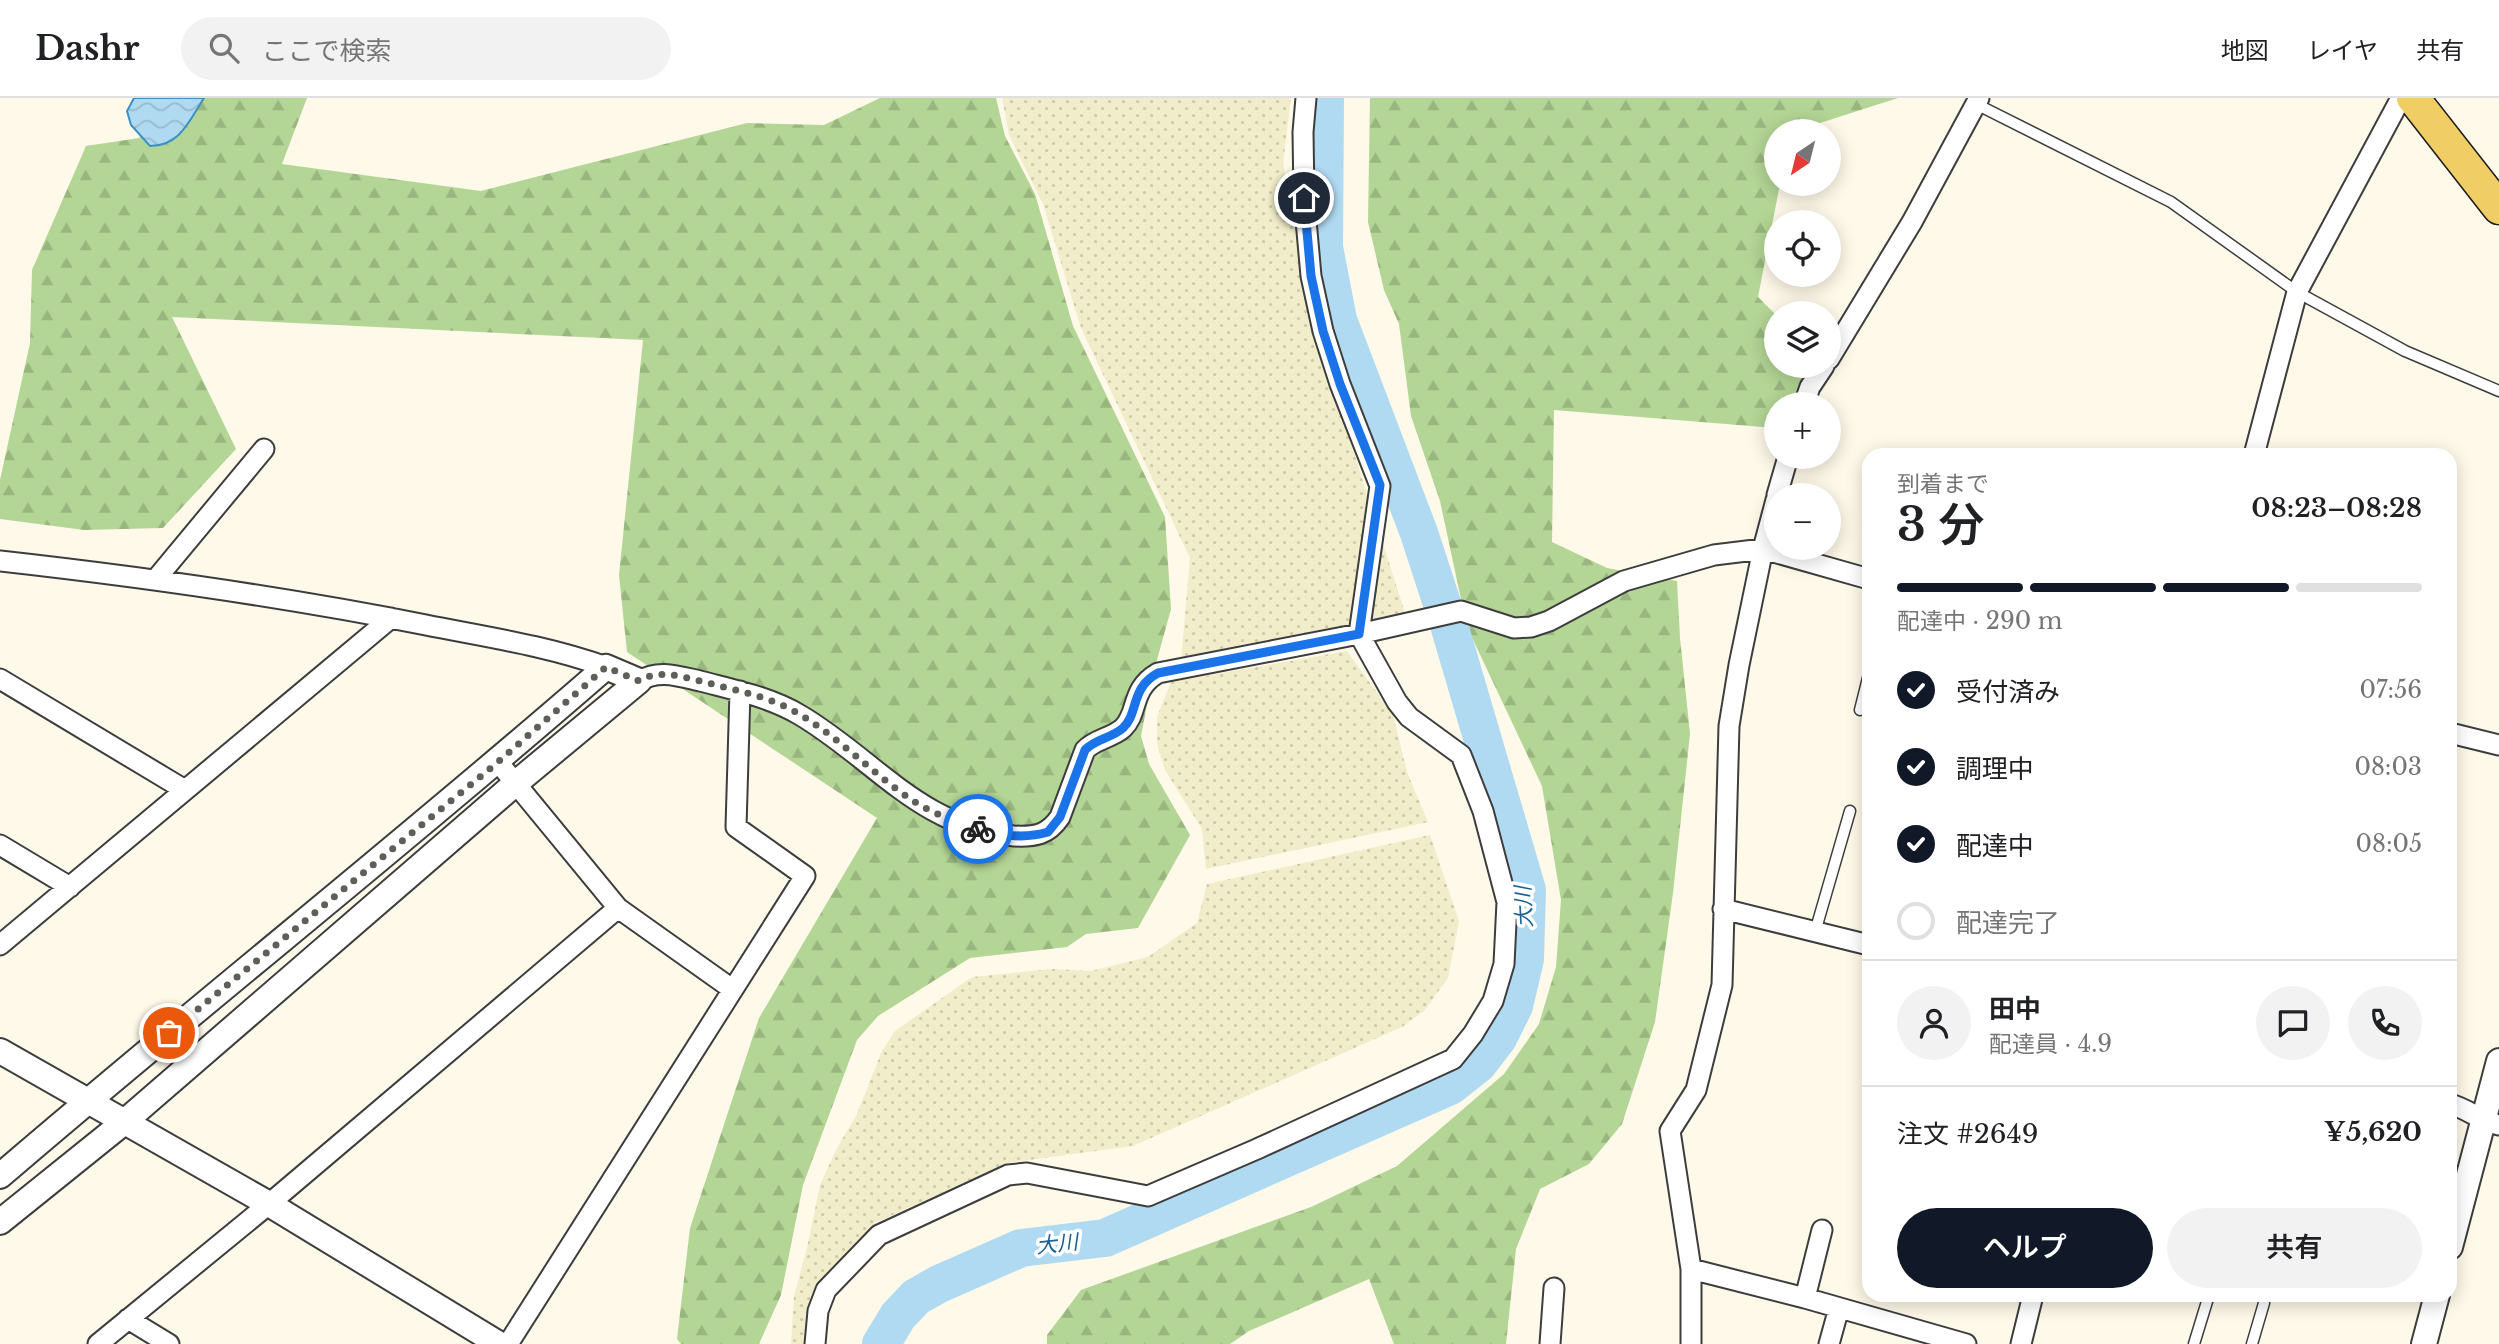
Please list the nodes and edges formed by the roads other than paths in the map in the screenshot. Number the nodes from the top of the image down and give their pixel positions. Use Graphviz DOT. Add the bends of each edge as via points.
graph roads {
  1 [pos="1306,98"];
  2 [pos="2401,98"];
  3 [pos="2413,98"];
  4 [pos="1977,101"];
  5 [pos="2499,208"];
  6 [pos="2297,292"];
  7 [pos="1841,339"];
  8 [pos="2499,391"];
  9 [pos="2256,448"];
  10 [pos="264,449"];
  11 [pos="1764,545"];
  12 [pos="1763,549"];
  13 [pos="0,561"];
  14 [pos="1862,577"];
  15 [pos="156,579"];
  16 [pos="391,618"];
  17 [pos="1359,634"];
  18 [pos="606,667"];
  19 [pos="0,679"];
  20 [pos="639,681"];
  21 [pos="740,691"];
  22 [pos="1862,702"];
  23 [pos="1860,710"];
  24 [pos="2457,735"];
  25 [pos="2499,745"];
  26 [pos="498,762"];
  27 [pos="516,783"];
  28 [pos="185,790"];
  29 [pos="1850,811"];
  30 [pos="0,845"];
  31 [pos="70,887"];
  32 [pos="618,908"];
  33 [pos="1723,909"];
  34 [pos="1815,932"];
  35 [pos="1862,943"];
  36 [pos="0,945"];
  37 [pos="733,989"];
  38 [pos="0,1051"];
  39 [pos="2499,1061"];
  40 [pos="87,1101"];
  41 [pos="2457,1106"];
  42 [pos="123,1123"];
  43 [pos="2491,1123"];
  44 [pos="0,1176"];
  45 [pos="269,1204"];
  46 [pos="0,1222"];
  47 [pos="2457,1226"];
  48 [pos="1822,1230"];
  49 [pos="1691,1269"];
  50 [pos="1554,1288"];
  51 [pos="1805,1298"];
  52 [pos="2031,1302"];
  53 [pos="2206,1302"];
  54 [pos="2435,1302"];
  55 [pos="2264,1303"];
  56 [pos="1839,1308"];
  57 [pos="128,1319"];
  58 [pos="98,1344"];
  59 [pos="169,1344"];
  60 [pos="499,1344"];
  61 [pos="508,1344"];
  62 [pos="815,1344"];
  63 [pos="1550,1344"];
  64 [pos="1691,1344"];
  65 [pos="1829,1344"];
  66 [pos="1966,1344"];
  67 [pos="2021,1344"];
  68 [pos="2194,1344"];
  69 [pos="2252,1344"];
  70 [pos="2424,1344"];
  1 -- 17 [label="street" via="1304,198 1311,276 1333,363 1380,485"];
  2 -- 6 [label="street"];
  3 -- 5 [label="main road"];
  4 -- 6 [label="lane" via="2171,202"];
  4 -- 7 [label="street" via="1912,222"];
  6 -- 8 [label="lane" via="2405,351"];
  6 -- 9 [label="street"];
  10 -- 15 [label="street"];
  11 -- 12 [label="street"];
  12 -- 14 [label="street"];
  12 -- 17 [label="street" via="1714,555 1624,581 1531,627 1514,628 1461,611"];
  12 -- 33 [label="street" via="1729,726"];
  13 -- 15 [label="street"];
  15 -- 16 [label="street"];
  16 -- 18 [label="street" via="570,654"];
  16 -- 28 [label="street"];
  17 -- 21 [label="street" via="1149,678 1123,729 1085,750 1054,826 1048,832 1024,836 995,834 930,810 799,714"];
  17 -- 62 [label="street" via="1409,717 1461,755 1500,868 1507,902 1503,964 1493,1001 1473,1034 1453,1059 1421,1075 1148,1196 1027,1173 1008,1175 948,1202 879,1236 826,1290 818,1311"];
  18 -- 20 [label="street"];
  18 -- 26 [label="street"];
  19 -- 28 [label="street"];
  20 -- 21 [label="street" via="651,674 674,675"];
  20 -- 27 [label="street"];
  21 -- 37 [label="street" via="736,827 805,876"];
  22 -- 23 [label="lane"];
  24 -- 25 [label="street"];
  26 -- 27 [label="street"];
  26 -- 40 [label="street"];
  27 -- 32 [label="street"];
  27 -- 42 [label="street"];
  28 -- 31 [label="street"];
  29 -- 34 [label="lane"];
  30 -- 31 [label="street"];
  31 -- 36 [label="street"];
  32 -- 37 [label="street"];
  32 -- 45 [label="street"];
  33 -- 34 [label="street"];
  33 -- 49 [label="street" via="1722,985 1696,1090 1670,1132"];
  34 -- 35 [label="street"];
  37 -- 61 [label="street"];
  38 -- 40 [label="street"];
  39 -- 43 [label="street"];
  40 -- 42 [label="street"];
  40 -- 44 [label="street"];
  41 -- 43 [label="street"];
  42 -- 45 [label="street"];
  42 -- 46 [label="street"];
  43 -- 47 [label="street"];
  45 -- 57 [label="street"];
  45 -- 60 [label="street"];
  48 -- 51 [label="street"];
  49 -- 51 [label="street"];
  49 -- 64 [label="street"];
  50 -- 63 [label="street"];
  51 -- 56 [label="street"];
  52 -- 67 [label="street"];
  53 -- 68 [label="lane"];
  54 -- 70 [label="street"];
  55 -- 69 [label="lane"];
  56 -- 65 [label="street"];
  56 -- 66 [label="street"];
  57 -- 58 [label="street"];
  57 -- 59 [label="street"];
}
